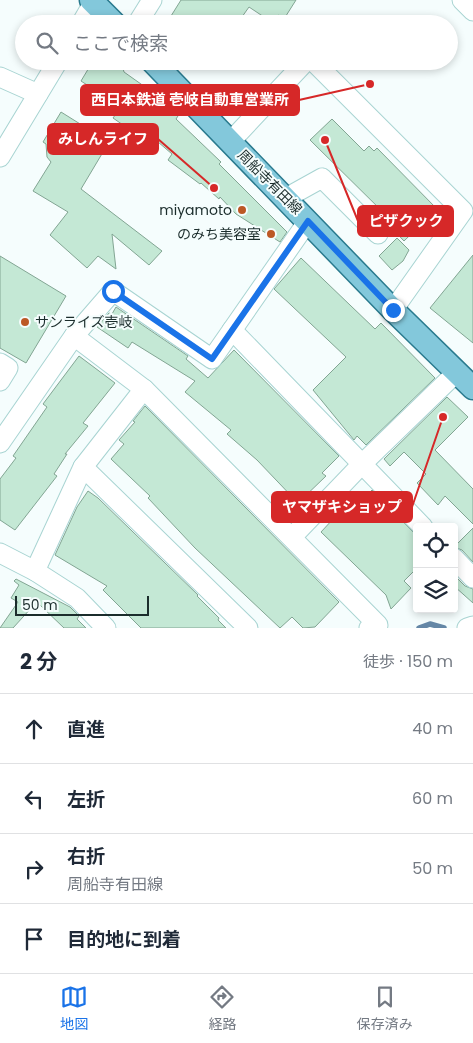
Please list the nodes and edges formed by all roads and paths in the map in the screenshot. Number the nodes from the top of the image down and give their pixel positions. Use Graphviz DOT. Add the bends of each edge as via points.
graph roads {
  1 [pos="152,0"];
  2 [pos="462,0"];
  3 [pos="94,1"];
  4 [pos="473,11"];
  5 [pos="86,15"];
  6 [pos="107,15"];
  7 [pos="143,15"];
  8 [pos="53,70"];
  9 [pos="161,70"];
  10 [pos="298,70"];
  11 [pos="321,70"];
  12 [pos="0,77"];
  13 [pos="38,94"];
  14 [pos="230,142"];
  15 [pos="0,157"];
  16 [pos="286,198"];
  17 [pos="308,221"];
  18 [pos="378,234"];
  19 [pos="393,310"];
  20 [pos="232,330"];
  21 [pos="74,336"];
  22 [pos="0,363"];
  23 [pos="457,372"];
  24 [pos="0,381"];
  25 [pos="473,388"];
  26 [pos="144,389"];
  27 [pos="0,443"];
  28 [pos="362,464"];
  29 [pos="83,467"];
  30 [pos="420,523"];
  31 [pos="292,537"];
  32 [pos="0,553"];
  33 [pos="458,562"];
  34 [pos="34,571"];
  35 [pos="473,578"];
  36 [pos="473,626"];
  37 [pos="106,628"];
  38 [pos="248,628"];
  39 [pos="369,628"];
  40 [pos="467,628"];
  1 -- 7 [label="street"];
  2 -- 4 [label="street"];
  3 -- 5 [label="street"];
  3 -- 6 [label="main road"];
  8 -- 13 [label="street"];
  9 -- 14 [label="main road, 周船寺有田線"];
  10 -- 14 [label="street"];
  11 -- 19 [label="street" via="463,211"];
  12 -- 13 [label="street"];
  13 -- 15 [label="street"];
  14 -- 16 [label="main road, 周船寺有田線"];
  16 -- 17 [label="main road, 周船寺有田線"];
  16 -- 18 [label="street" via="322,178"];
  17 -- 19 [label="main road, 周船寺有田線"];
  17 -- 20 [label="street"];
  19 -- 23 [label="main road, 周船寺有田線"];
  20 -- 21 [label="street" via="212,359 113,291"];
  20 -- 28 [label="street"];
  21 -- 26 [label="street"];
  21 -- 27 [label="street"];
  22 -- 24 [label="street" via="8,368"];
  23 -- 25 [label="main road, 周船寺有田線"];
  23 -- 28 [label="street"];
  26 -- 29 [label="street"];
  26 -- 31 [label="street"];
  28 -- 30 [label="street"];
  28 -- 31 [label="street"];
  29 -- 34 [label="street"];
  29 -- 38 [label="street"];
  31 -- 39 [label="street" via="378,625"];
  32 -- 34 [label="street"];
  33 -- 35 [label="street"];
  34 -- 37 [label="street" via="77,598"];
  36 -- 40 [label="street"];
}
